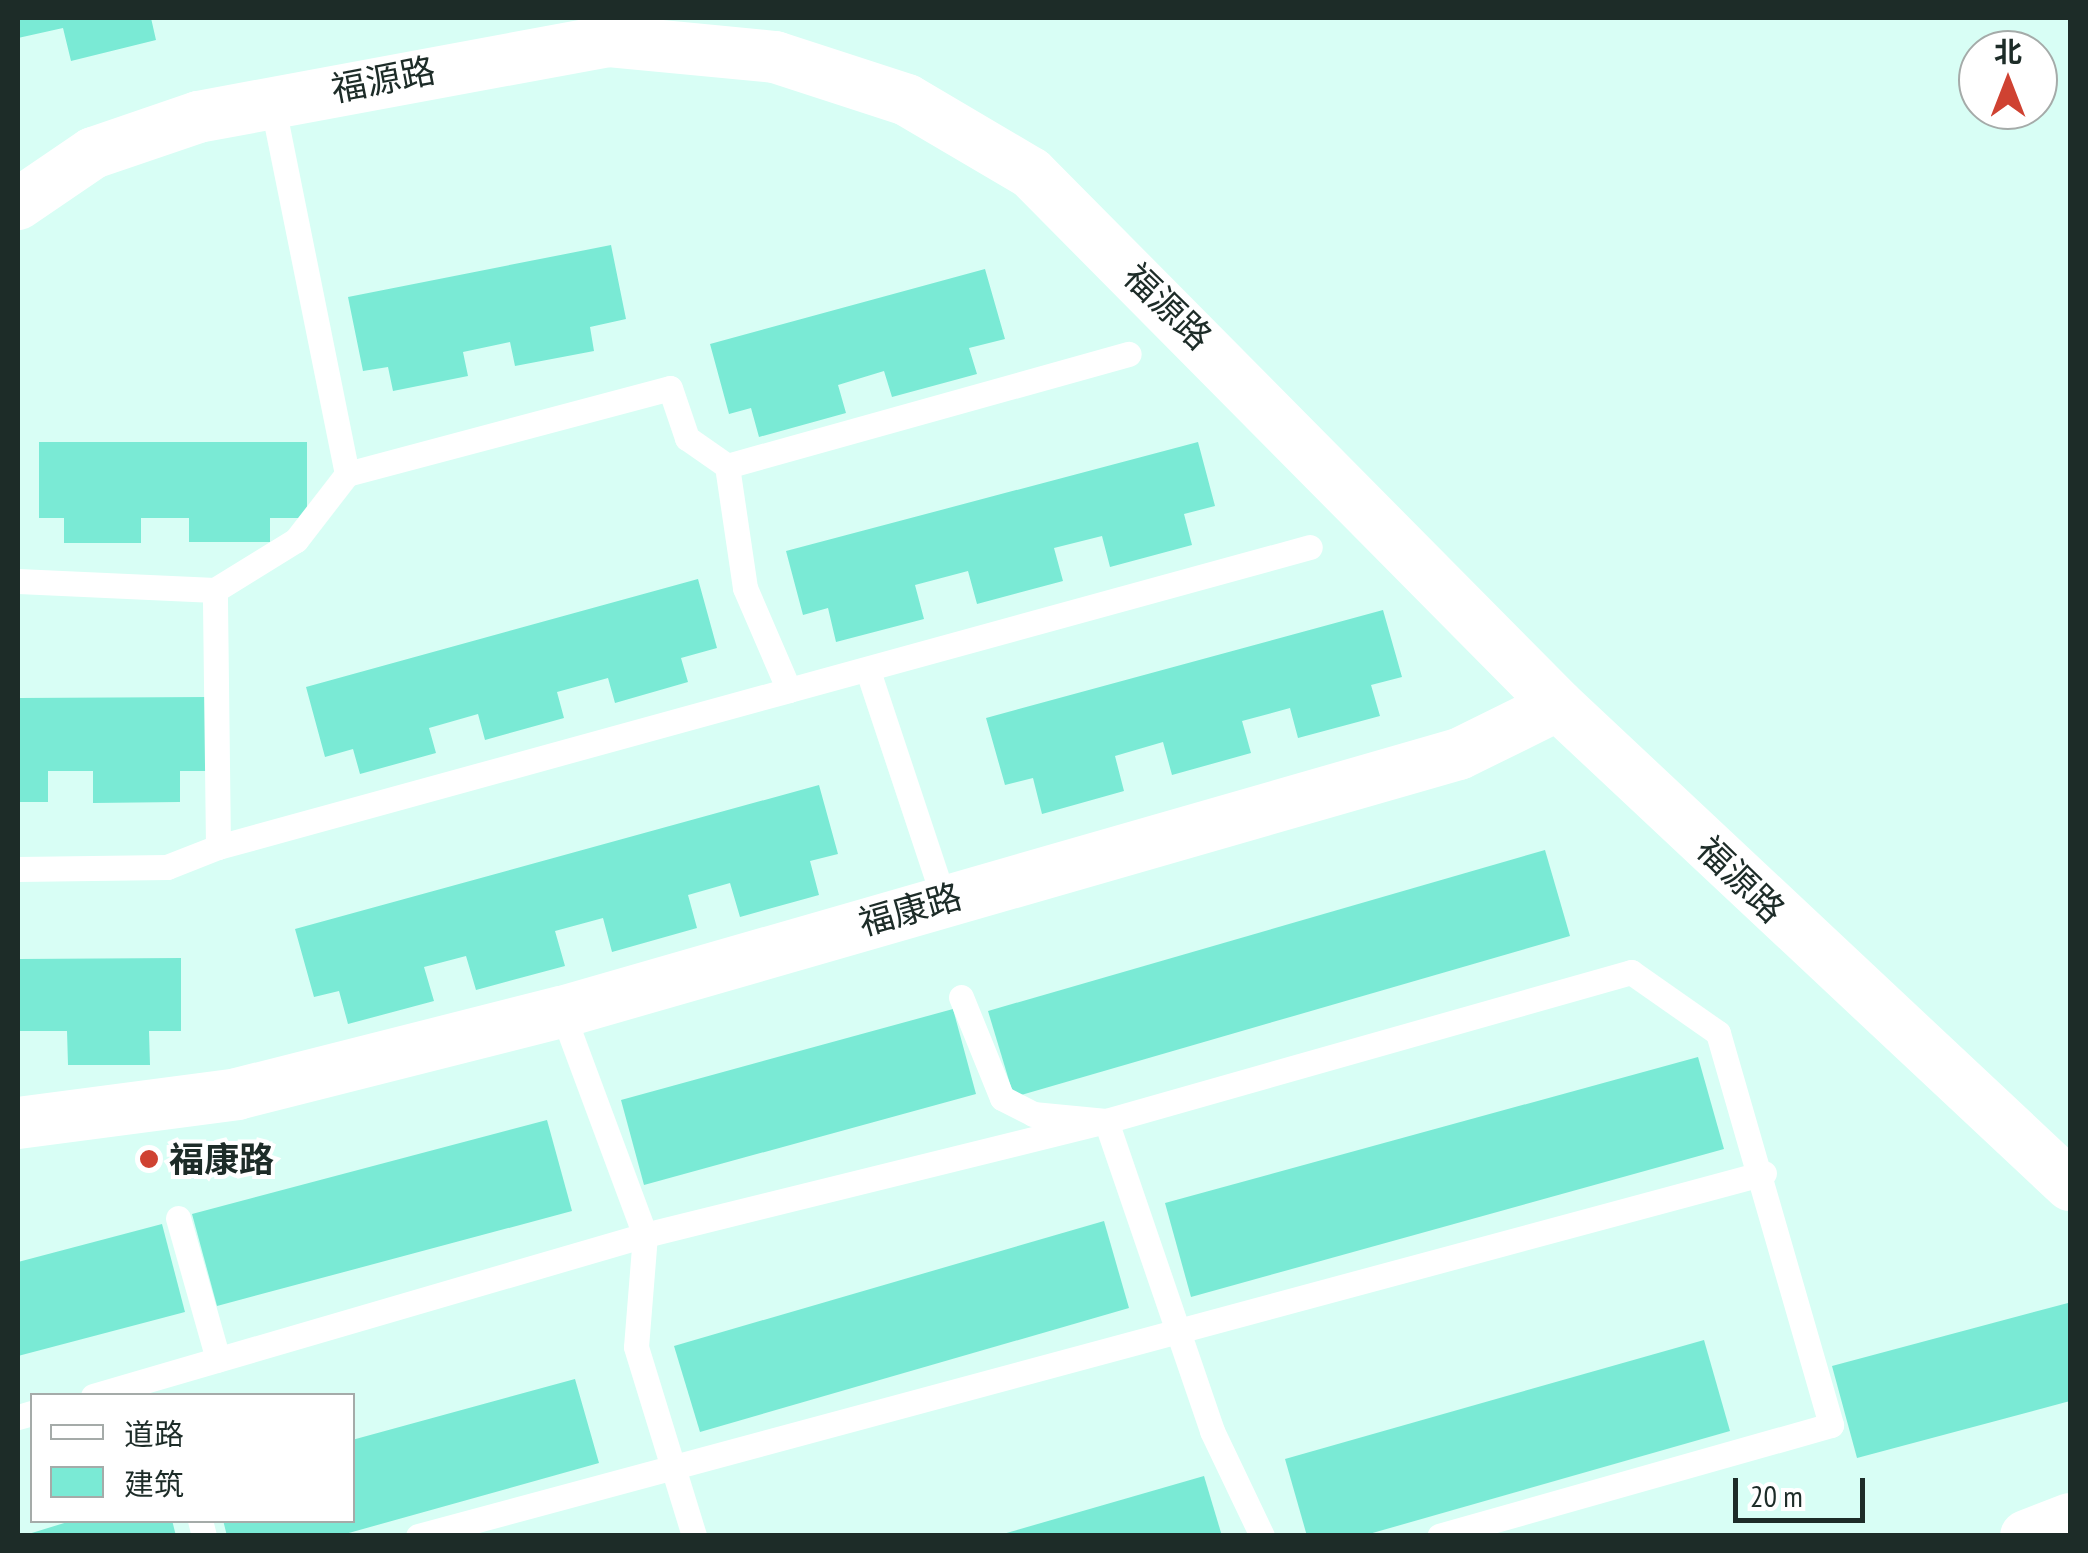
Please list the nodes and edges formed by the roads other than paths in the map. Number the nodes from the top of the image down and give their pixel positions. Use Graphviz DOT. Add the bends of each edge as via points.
graph roads {
  1 [pos="272,102"];
  2 [pos="18,204"];
  3 [pos="1129,354"];
  4 [pos="727,466"];
  5 [pos="347,474"];
  6 [pos="1310,547"];
  7 [pos="18,580"];
  8 [pos="216,590"];
  9 [pos="869,674"];
  10 [pos="788,690"];
  11 [pos="1558,705"];
  12 [pos="218,847"];
  13 [pos="18,868"];
  14 [pos="944,899"];
  15 [pos="961,997"];
  16 [pos="562,1012"];
  17 [pos="1106,1121"];
  18 [pos="18,1124"];
  19 [pos="1764,1173"];
  20 [pos="2070,1185"];
  21 [pos="178,1218"];
  22 [pos="645,1235"];
  23 [pos="1181,1326"];
  24 [pos="218,1359"];
  25 [pos="163,1386"];
  26 [pos="114,1393"];
  27 [pos="672,1465"];
  28 [pos="2070,1518"];
  29 [pos="418,1536"];
  30 [pos="694,1536"];
  31 [pos="1262,1536"];
  32 [pos="1440,1536"];
  33 [pos="2026,1536"];
  1 -- 2 [label="street, 福源路" via="94,154"];
  1 -- 5 [label="lane"];
  1 -- 11 [label="street, 福源路" via="609,41 776,57 907,100 1031,174"];
  3 -- 4 [label="lane"];
  4 -- 5 [label="lane" via="687,438 670,388"];
  4 -- 10 [label="lane" via="745,588"];
  5 -- 8 [label="lane" via="296,540"];
  6 -- 9 [label="lane"];
  7 -- 8 [label="lane"];
  8 -- 12 [label="lane"];
  9 -- 10 [label="lane"];
  9 -- 14 [label="lane"];
  10 -- 12 [label="lane"];
  11 -- 14 [label="street, 福康路" via="1459,754"];
  11 -- 20 [label="street, 福源路"];
  12 -- 13 [label="lane" via="167,867"];
  14 -- 16 [label="street, 福康路"];
  15 -- 17 [label="lane" via="1002,1098 1033,1114"];
  16 -- 18 [label="street, 福康路" via="237,1094"];
  16 -- 22 [label="lane"];
  17 -- 19 [label="lane" via="1631,972 1718,1033"];
  17 -- 22 [label="lane"];
  17 -- 23 [label="lane"];
  19 -- 23 [label="lane"];
  19 -- 32 [label="lane" via="1831,1425"];
  21 -- 24 [label="lane"];
  22 -- 24 [label="lane"];
  22 -- 27 [label="lane" via="636,1347"];
  23 -- 27 [label="lane"];
  23 -- 31 [label="lane" via="1212,1431"];
  24 -- 25 [label="lane"];
  25 -- 26 [label="lane"];
  27 -- 29 [label="lane"];
  27 -- 30 [label="lane"];
  28 -- 33 [label="street"];
}
